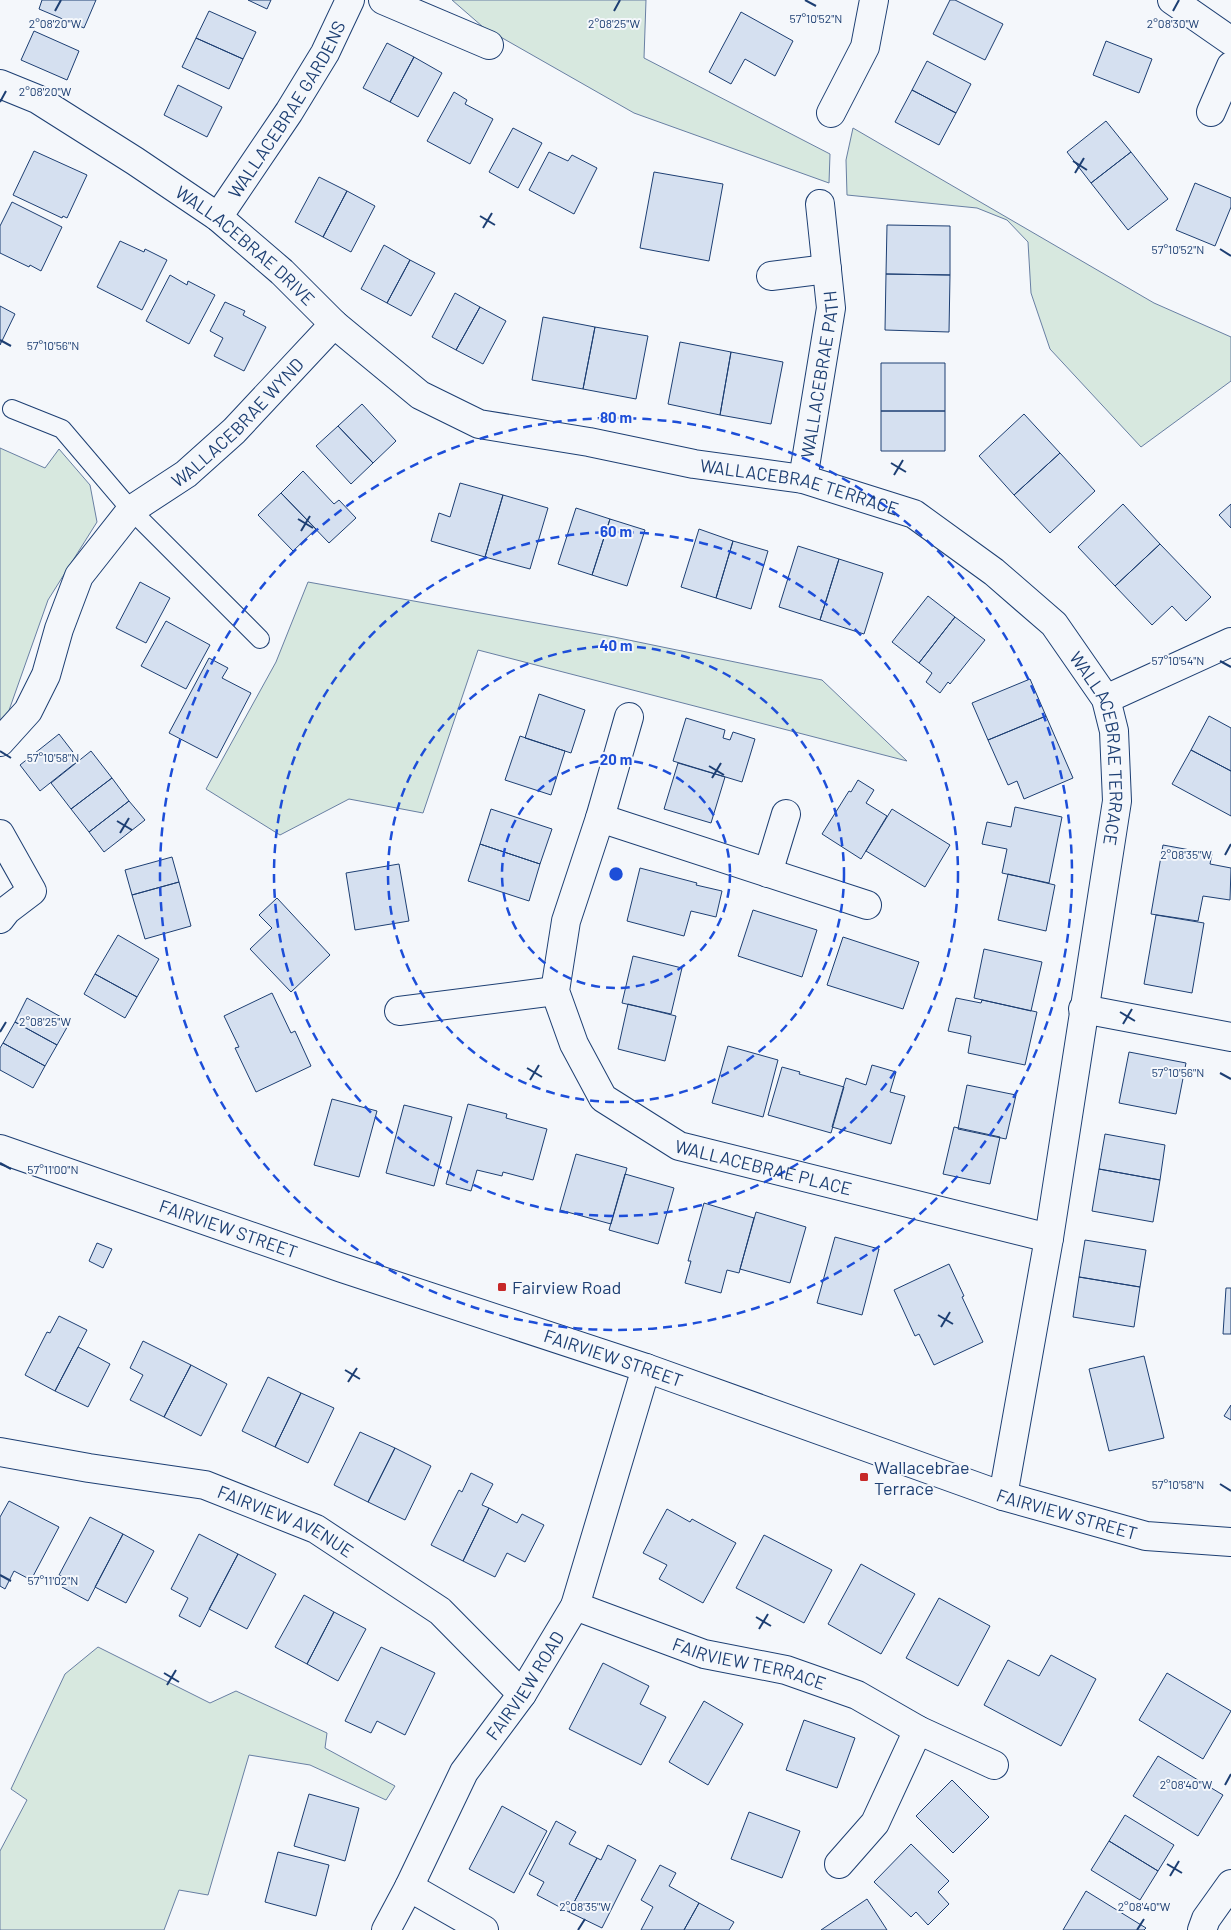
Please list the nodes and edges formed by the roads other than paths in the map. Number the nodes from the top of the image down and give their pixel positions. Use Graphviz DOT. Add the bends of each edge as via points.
graph roads {
  1 [pos="350,0"];
  2 [pos="383,0"];
  3 [pos="874,0"];
  4 [pos="1172,0"];
  5 [pos="1231,42"];
  6 [pos="489,45"];
  7 [pos="1231,66"];
  8 [pos="0,84"];
  9 [pos="1211,112"];
  10 [pos="831,113"];
  11 [pos="820,204"];
  12 [pos="218,217"];
  13 [pos="827,269"];
  14 [pos="771,276"];
  15 [pos="334,324"];
  16 [pos="12,409"];
  17 [pos="479,424"];
  18 [pos="803,479"];
  19 [pos="131,510"];
  20 [pos="260,639"];
  21 [pos="1231,642"];
  22 [pos="1106,699"];
  23 [pos="629,717"];
  24 [pos="0,742"];
  25 [pos="786,814"];
  26 [pos="600,818"];
  27 [pos="0,834"];
  28 [pos="768,873"];
  29 [pos="867,905"];
  30 [pos="0,919"];
  31 [pos="555,991"];
  32 [pos="1083,1009"];
  33 [pos="399,1011"];
  34 [pos="1231,1037"];
  35 [pos="0,1149"];
  36 [pos="1048,1238"];
  37 [pos="646,1368"];
  38 [pos="0,1452"];
  39 [pos="1003,1496"];
  40 [pos="1231,1542"];
  41 [pos="575,1606"];
  42 [pos="522,1694"];
  43 [pos="918,1730"];
  44 [pos="994,1764"];
  45 [pos="839,1864"];
  46 [pos="1231,1884"];
  47 [pos="409,1887"];
  48 [pos="386,1930"];
  49 [pos="484,1930"];
  50 [pos="1202,1930"];
  1 -- 12 [label="street, WALLACEBRAE GARDENS" via="325,54"];
  2 -- 6 [label="street"];
  3 -- 10 [label="street" via="865,47"];
  4 -- 5 [label="street"];
  7 -- 9 [label="street"];
  8 -- 12 [label="street, WALLACEBRAE DRIVE" via="36,99"];
  11 -- 13 [label="street, WALLACEBRAE PATH"];
  12 -- 15 [label="street, WALLACEBRAE DRIVE" via="282,272"];
  13 -- 14 [label="street, WALLACEBRAE PATH"];
  13 -- 18 [label="street, WALLACEBRAE PATH" via="832,308"];
  15 -- 17 [label="street, WALLACEBRAE DRIVE" via="420,395"];
  15 -- 19 [label="street, WALLACEBRAE WYND" via="227,437 186,474"];
  16 -- 19 [label="lane" via="62,430"];
  17 -- 18 [label="street, WALLACEBRAE TERRACE" via="694,464"];
  18 -- 22 [label="street, WALLACEBRAE TERRACE" via="914,514 994,572 1054,624"];
  19 -- 20 [label="lane"];
  19 -- 24 [label="street, WALLACEBRAE WYND" via="78,576 46,675 28,711"];
  21 -- 22 [label="street"];
  22 -- 32 [label="street, WALLACEBRAE TERRACE" via="1114,731 1117,801"];
  23 -- 26 [label="street, WALLACEBRAE PLACE"];
  25 -- 28 [label="street"];
  26 -- 28 [label="street"];
  26 -- 31 [label="street, WALLACEBRAE PLACE" via="566,921"];
  27 -- 30 [label="street" via="32,891"];
  28 -- 29 [label="street"];
  31 -- 33 [label="street"];
  31 -- 36 [label="street, WALLACEBRAE PLACE" via="574,1044 603,1098 679,1146"];
  32 -- 34 [label="street"];
  32 -- 36 [label="street, WALLACEBRAE TERRACE"];
  35 -- 37 [label="street, FAIRVIEW STREET" via="334,1265"];
  36 -- 39 [label="street, WALLACEBRAE TERRACE"];
  37 -- 39 [label="street, FAIRVIEW STREET"];
  37 -- 41 [label="street, FAIRVIEW ROAD"];
  38 -- 42 [label="street, FAIRVIEW AVENUE" via="205,1485 316,1529 440,1611"];
  39 -- 40 [label="street, FAIRVIEW STREET" via="1146,1536"];
  41 -- 42 [label="street, FAIRVIEW ROAD"];
  41 -- 43 [label="street, FAIRVIEW TERRACE" via="704,1654 786,1670 856,1695"];
  42 -- 47 [label="street, FAIRVIEW ROAD" via="464,1772"];
  43 -- 44 [label="street, FAIRVIEW TERRACE"];
  43 -- 45 [label="street" via="875,1823"];
  46 -- 50 [label="street"];
  47 -- 48 [label="street, FAIRVIEW ROAD"];
  47 -- 49 [label="street"];
}
